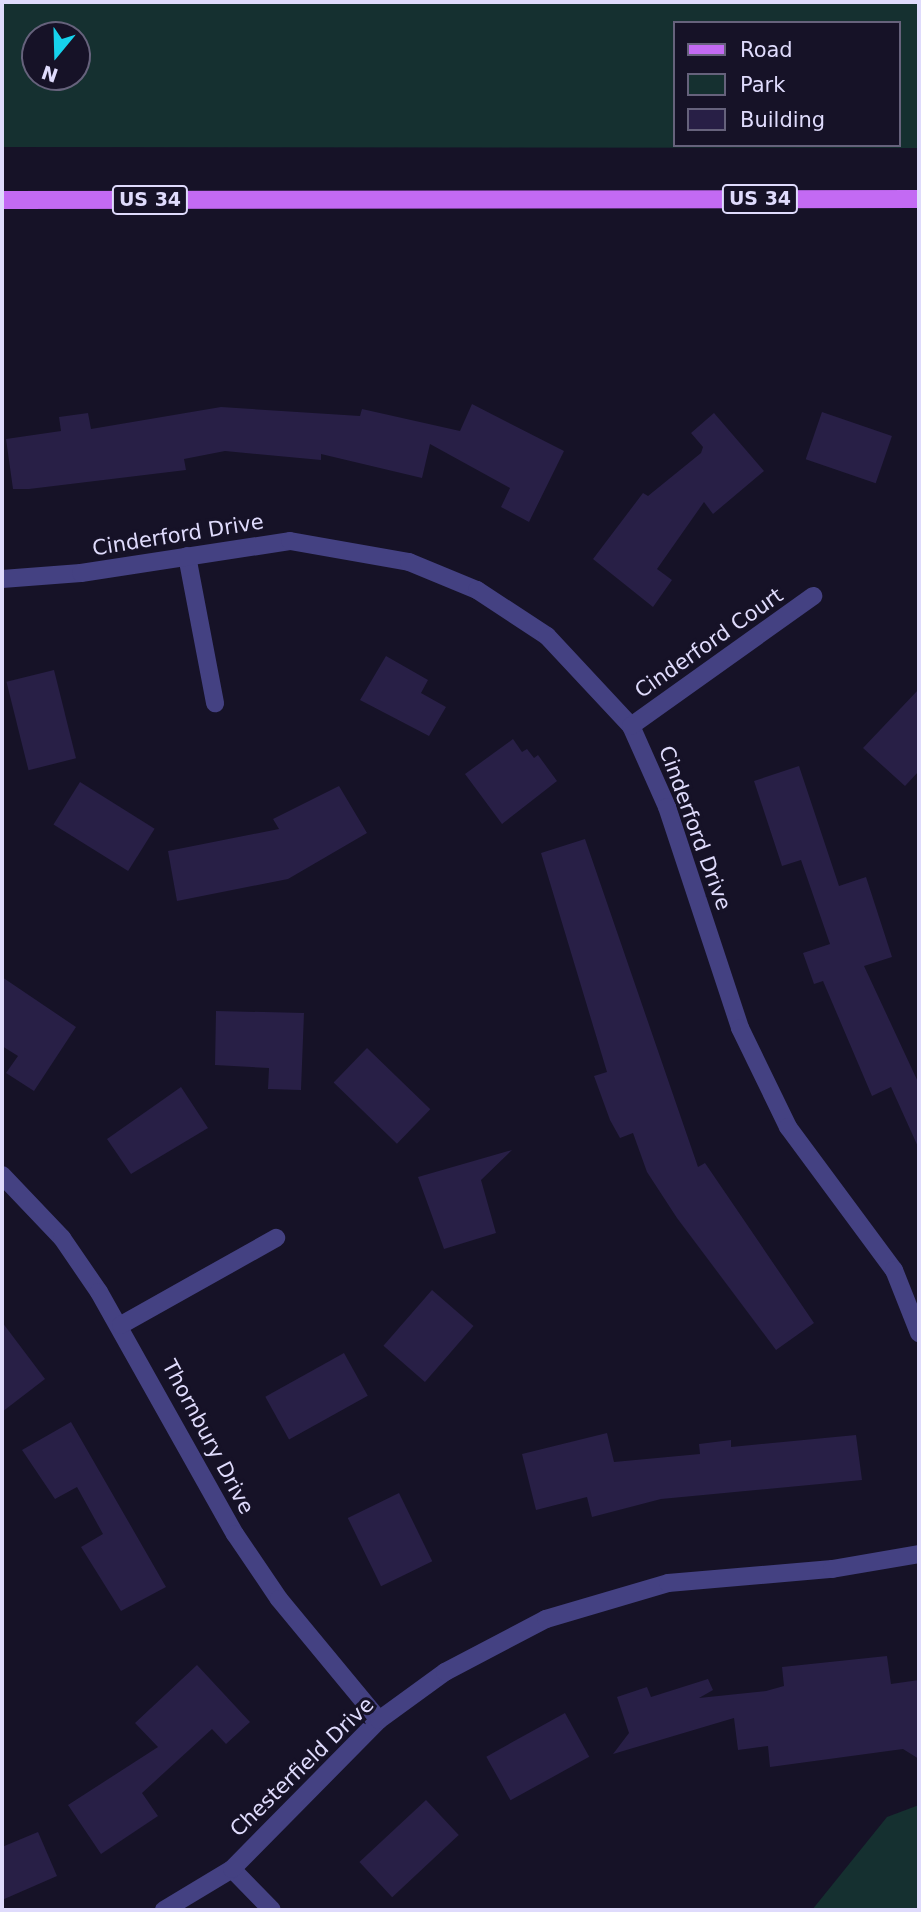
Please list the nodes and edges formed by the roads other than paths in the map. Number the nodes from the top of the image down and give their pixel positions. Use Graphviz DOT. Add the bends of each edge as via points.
graph roads {
  1 [pos="919,199"];
  2 [pos="2,200"];
  3 [pos="187,556"];
  4 [pos="2,579"];
  5 [pos="813,596"];
  6 [pos="215,703"];
  7 [pos="631,726"];
  8 [pos="2,1175"];
  9 [pos="276,1238"];
  10 [pos="121,1325"];
  11 [pos="919,1333"];
  12 [pos="919,1554"];
  13 [pos="379,1720"];
  14 [pos="232,1869"];
  15 [pos="164,1910"];
  16 [pos="272,1910"];
  1 -- 2 [label="main road, US 34"];
  3 -- 4 [label="street, Cinderford Drive"];
  3 -- 6 [label="street"];
  3 -- 7 [label="street, Cinderford Drive" via="289,541 409,562 477,590 547,636"];
  5 -- 7 [label="street, Cinderford Court"];
  7 -- 11 [label="street, Cinderford Drive" via="667,807 740,1028 788,1126 894,1270"];
  8 -- 10 [label="street, Thornbury Drive" via="62,1238"];
  9 -- 10 [label="street"];
  10 -- 13 [label="street, Thornbury Drive" via="235,1534 279,1599"];
  12 -- 13 [label="street, Chesterfield Drive" via="832,1569 668,1583 546,1619 445,1672"];
  13 -- 14 [label="street, Chesterfield Drive"];
  14 -- 15 [label="street, Chesterfield Drive"];
  14 -- 16 [label="street"];
}
